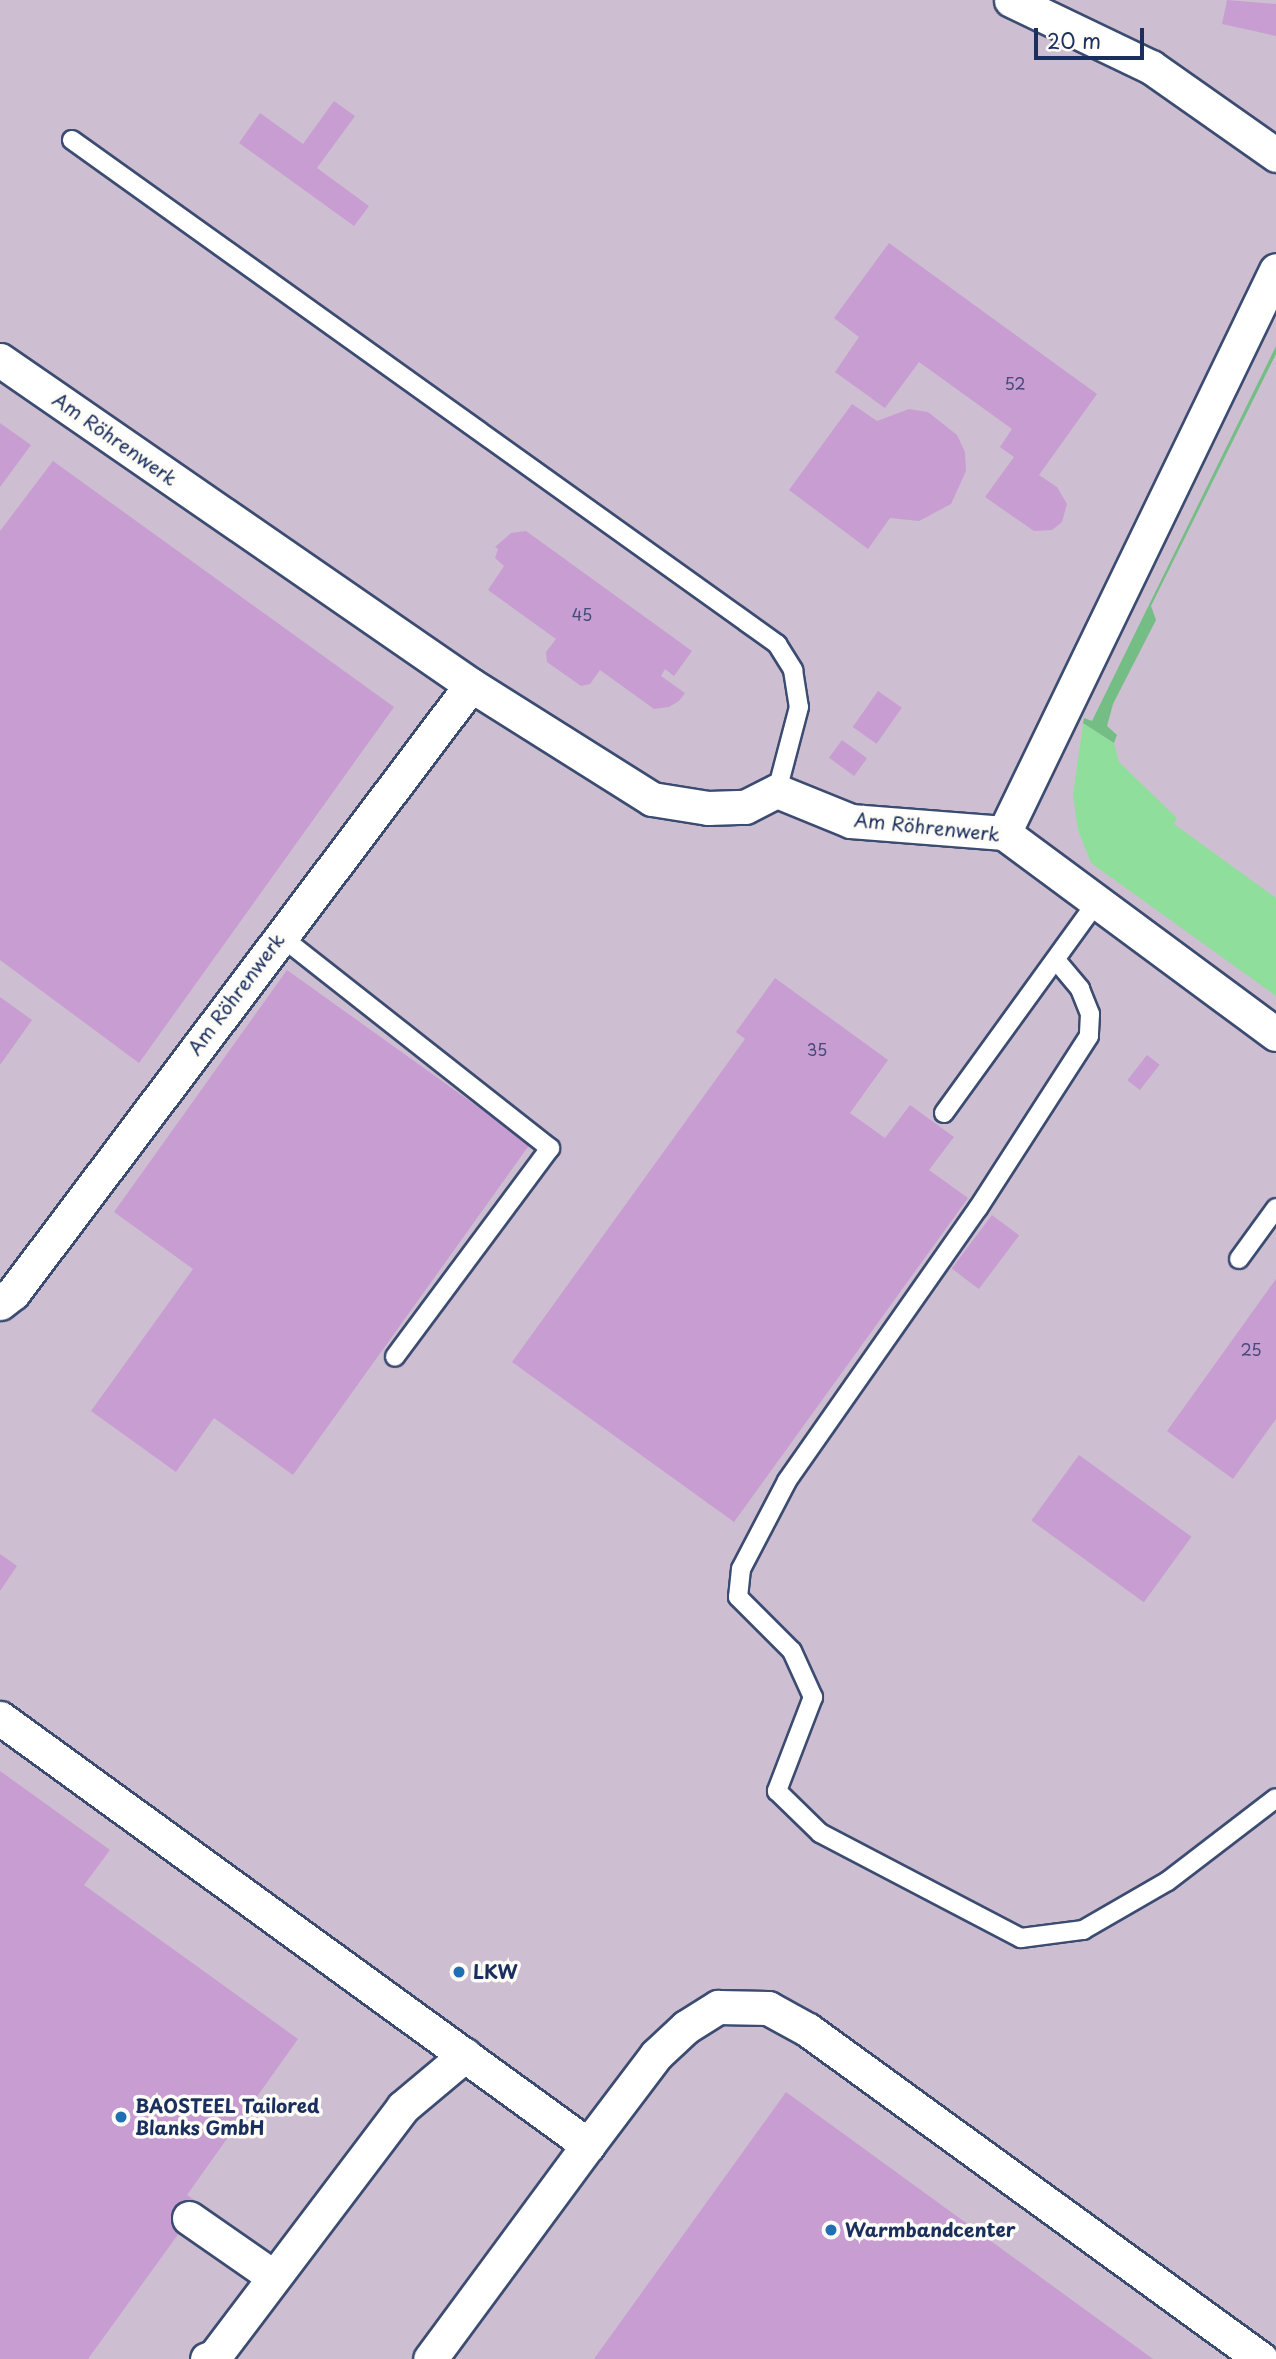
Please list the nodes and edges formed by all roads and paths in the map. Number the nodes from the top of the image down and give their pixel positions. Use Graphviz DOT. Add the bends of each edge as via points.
graph roads {
  1 [pos="1011,0"];
  2 [pos="72,140"];
  3 [pos="1276,155"];
  4 [pos="1276,270"];
  5 [pos="0,360"];
  6 [pos="471,685"];
  7 [pos="777,791"];
  8 [pos="1004,833"];
  9 [pos="1097,902"];
  10 [pos="279,935"];
  11 [pos="1056,960"];
  12 [pos="1276,1034"];
  13 [pos="944,1113"];
  14 [pos="1276,1208"];
  15 [pos="1239,1259"];
  16 [pos="0,1303"];
  17 [pos="396,1357"];
  18 [pos="0,1718"];
  19 [pos="1276,1798"];
  20 [pos="465,2055"];
  21 [pos="588,2144"];
  22 [pos="189,2218"];
  23 [pos="274,2277"];
  24 [pos="207,2359"];
  25 [pos="430,2359"];
  26 [pos="1261,2359"];
  1 -- 3 [label="street" via="1151,67"];
  2 -- 7 [label="lane" via="777,644 793,670 799,707"];
  4 -- 8 [label="street"];
  5 -- 6 [label="street, Am Röhrenwerk"];
  6 -- 7 [label="street, Am Röhrenwerk" via="652,799 708,808 745,807"];
  6 -- 10 [label="street, Am Röhrenwerk" via="405,778"];
  7 -- 8 [label="street, Am Röhrenwerk" via="852,821"];
  8 -- 9 [label="street, Am Röhrenwerk"];
  9 -- 11 [label="lane"];
  9 -- 12 [label="street, Am Röhrenwerk"];
  10 -- 16 [label="street, Am Röhrenwerk" via="13,1293"];
  10 -- 17 [label="lane" via="550,1148"];
  11 -- 13 [label="lane"];
  11 -- 19 [label="lane" via="1080,989 1090,1014 1089,1036 978,1208 787,1481 741,1570 738,1597 792,1651 813,1697 777,1791 820,1833 1021,1938 1083,1930 1168,1881"];
  14 -- 15 [label="lane"];
  18 -- 20 [label="street"];
  20 -- 21 [label="street"];
  20 -- 23 [label="street" via="403,2106"];
  21 -- 25 [label="street"];
  21 -- 26 [label="street" via="656,2056 686,2027 718,2007 768,2008 808,2030"];
  22 -- 23 [label="street"];
  23 -- 24 [label="street" via="214,2357"];
}
